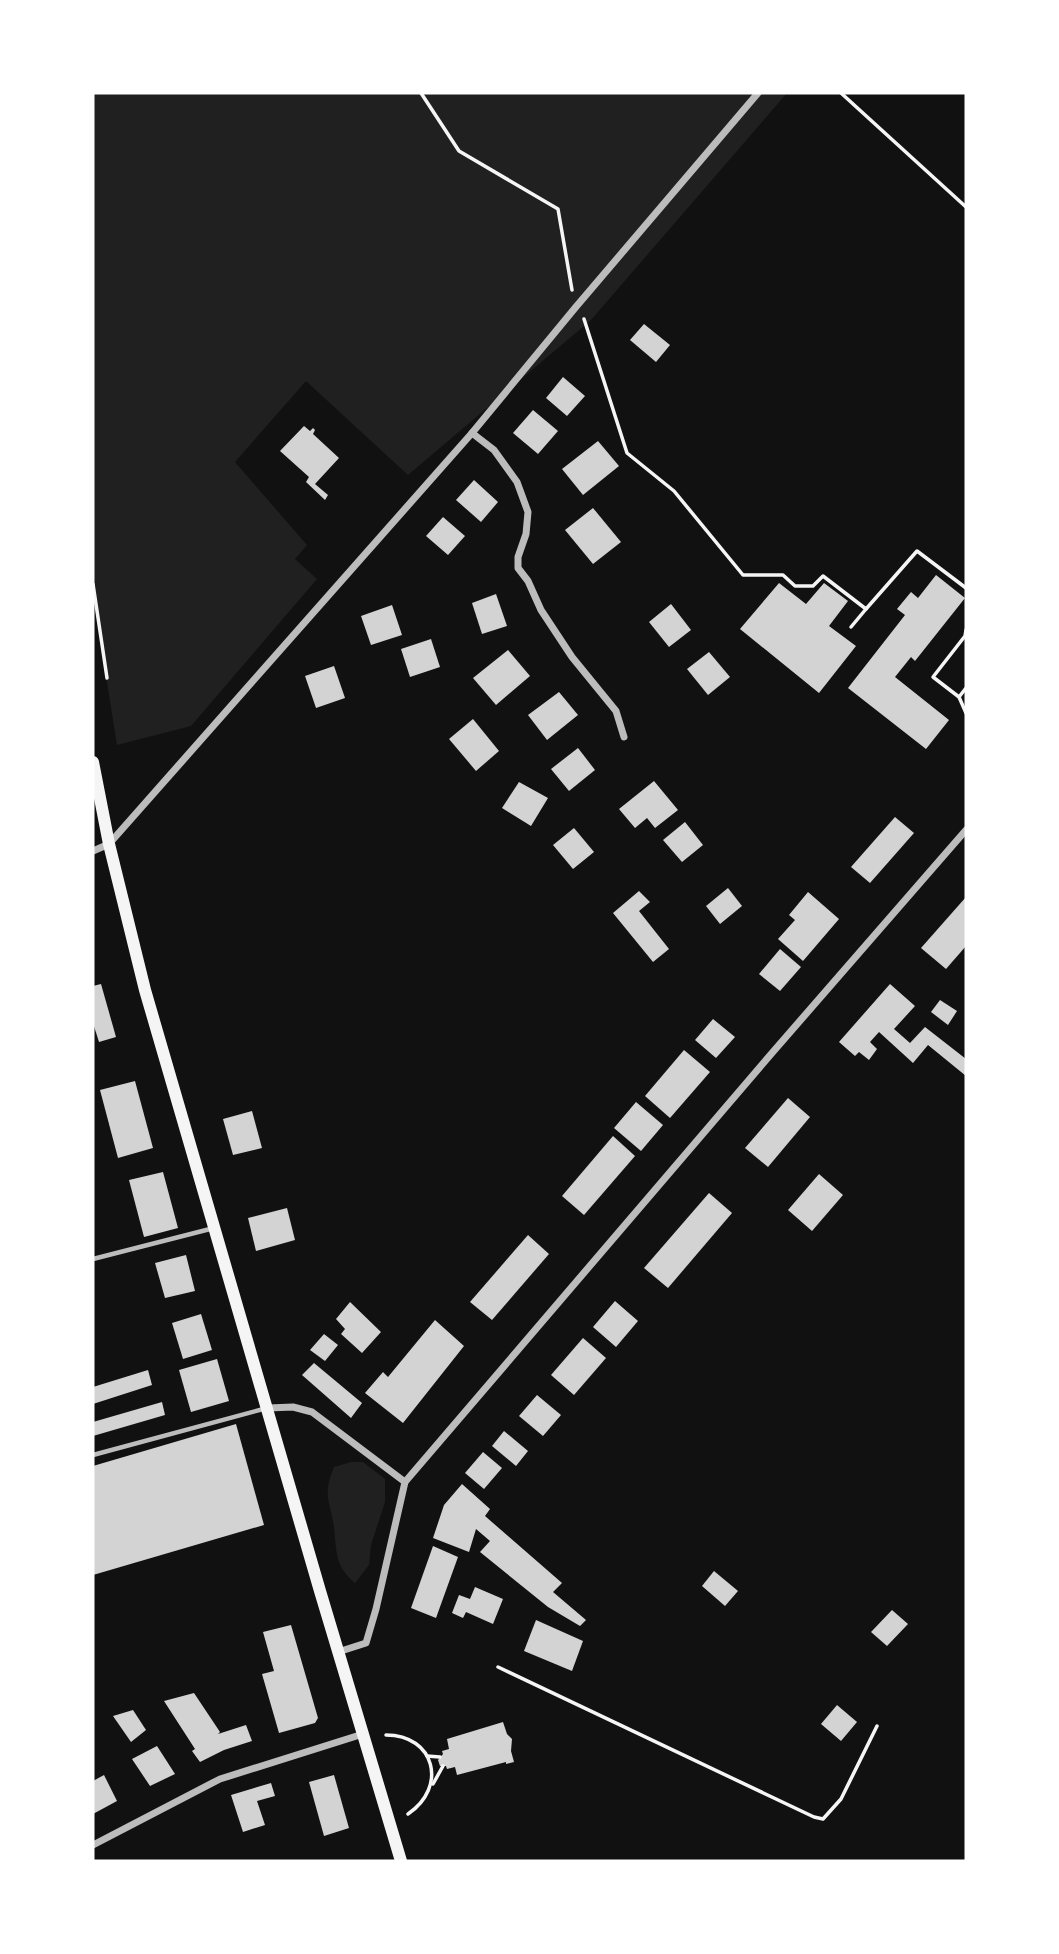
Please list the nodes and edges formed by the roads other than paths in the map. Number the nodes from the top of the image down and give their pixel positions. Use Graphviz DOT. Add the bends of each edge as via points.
graph roads {
  1 [pos="758,93"];
  2 [pos="472,433"];
  3 [pos="624,737"];
  4 [pos="93,762"];
  5 [pos="966,830"];
  6 [pos="108,844"];
  7 [pos="93,851"];
  8 [pos="215,1228"];
  9 [pos="93,1259"];
  10 [pos="268,1408"];
  11 [pos="93,1455"];
  12 [pos="405,1482"];
  13 [pos="338,1652"];
  14 [pos="363,1734"];
  15 [pos="93,1845"];
  16 [pos="401,1861"];
  1 -- 2 [label="street"];
  2 -- 3 [label="street" via="494,450 517,482 528,512 518,568 572,657 616,711"];
  2 -- 6 [label="street"];
  4 -- 6 [label="main road"];
  5 -- 12 [label="street"];
  6 -- 7 [label="street"];
  6 -- 8 [label="main road" via="145,990"];
  8 -- 9 [label="lane"];
  8 -- 10 [label="main road"];
  10 -- 11 [label="lane"];
  10 -- 12 [label="street" via="312,1412"];
  10 -- 13 [label="main road"];
  12 -- 13 [label="street" via="366,1643"];
  13 -- 14 [label="main road"];
  14 -- 15 [label="street" via="220,1779"];
  14 -- 16 [label="main road"];
}
